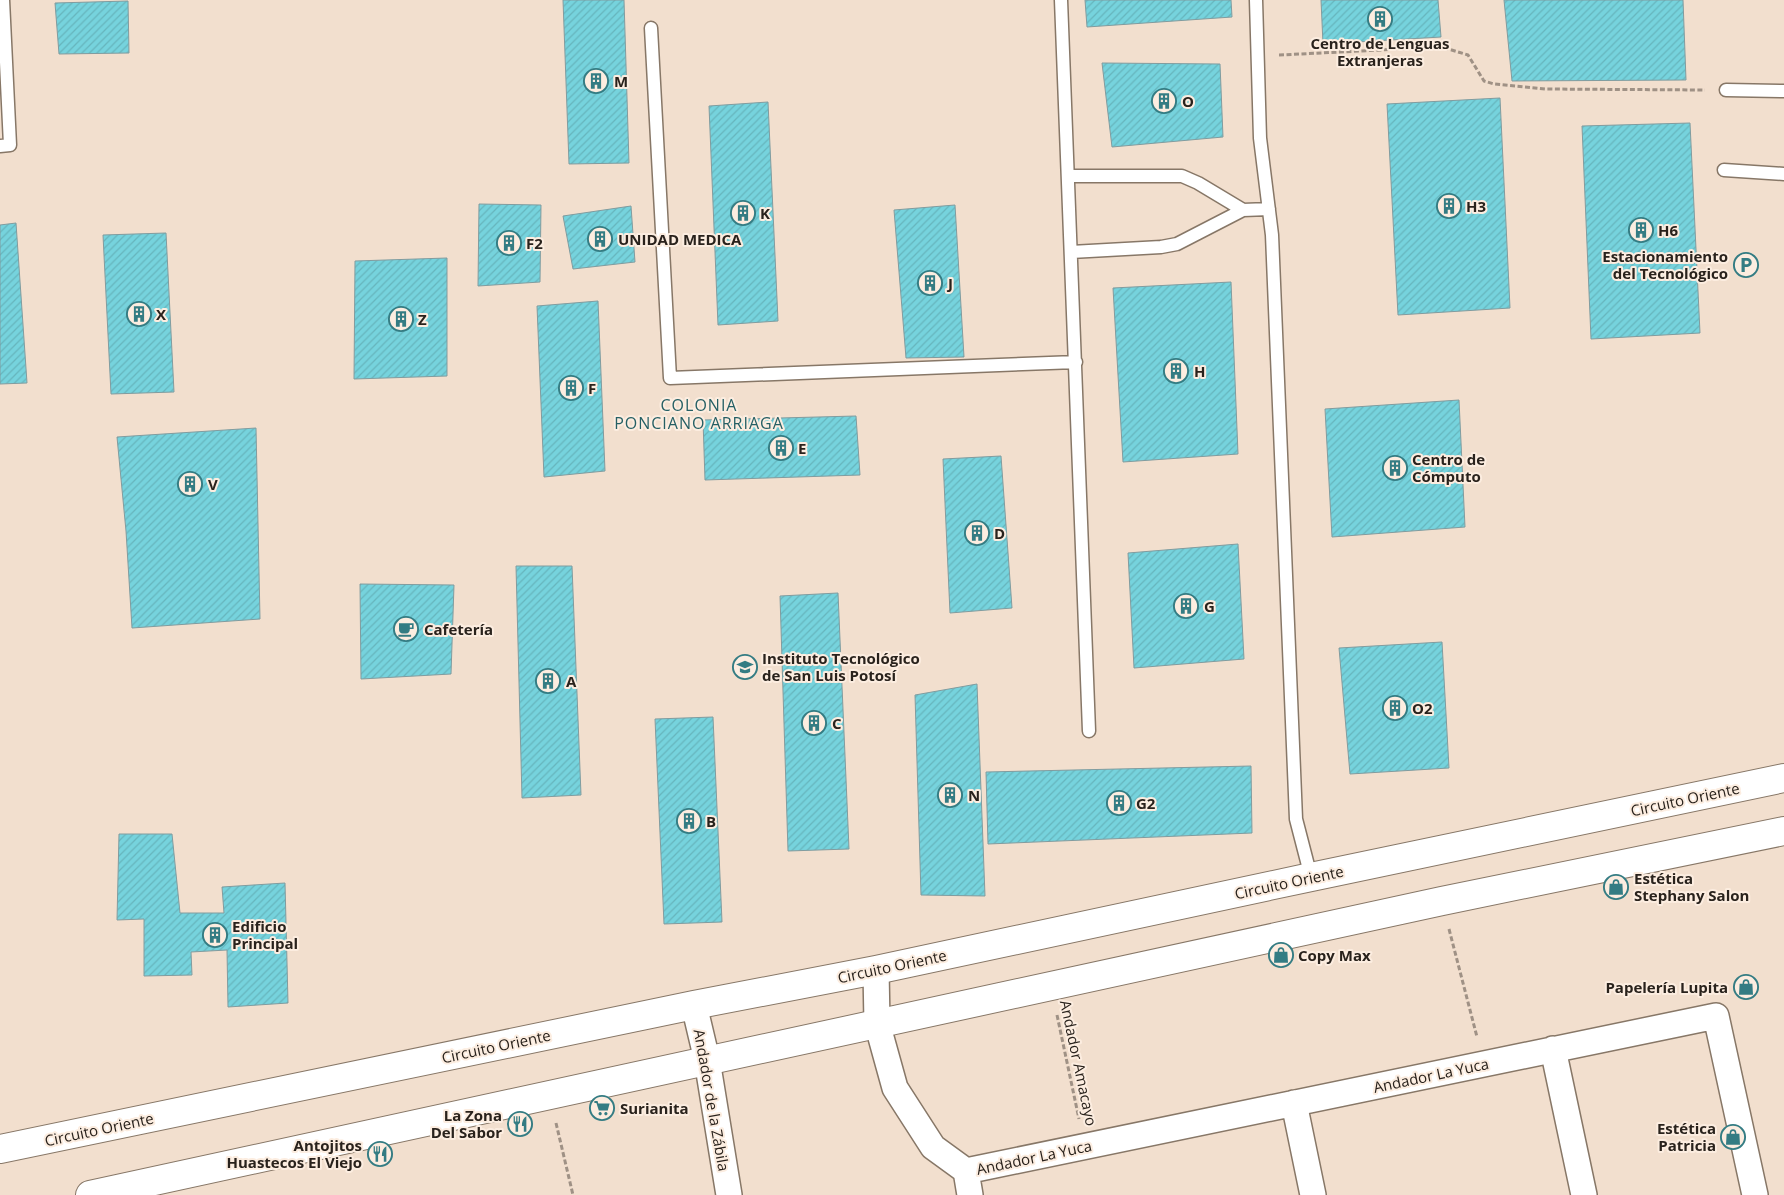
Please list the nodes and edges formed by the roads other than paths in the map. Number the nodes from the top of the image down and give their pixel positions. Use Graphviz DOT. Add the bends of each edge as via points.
graph roads {
  1 [pos="3,0"];
  2 [pos="1061,0"];
  3 [pos="1256,0"];
  4 [pos="651,28"];
  5 [pos="2,51"];
  6 [pos="1726,90"];
  7 [pos="1784,91"];
  8 [pos="0,146"];
  9 [pos="1724,170"];
  10 [pos="1784,174"];
  11 [pos="1068,176"];
  12 [pos="1270,209"];
  13 [pos="1244,210"];
  14 [pos="1071,252"];
  15 [pos="1076,362"];
  16 [pos="1089,730"];
  17 [pos="1784,778"];
  18 [pos="1784,831"];
  19 [pos="1311,877"];
  20 [pos="876,970"];
  21 [pos="694,1005"];
  22 [pos="878,1023"];
  23 [pos="1553,1049"];
  24 [pos="707,1060"];
  25 [pos="1294,1103"];
  26 [pos="0,1149"];
  27 [pos="966,1171"];
  28 [pos="90,1195"];
  29 [pos="729,1195"];
  30 [pos="970,1195"];
  31 [pos="1313,1195"];
  32 [pos="1584,1195"];
  33 [pos="1755,1195"];
  1 -- 5 [label="lane"];
  2 -- 11 [label="lane"];
  3 -- 12 [label="lane" via="1260,138"];
  4 -- 15 [label="lane" via="670,378"];
  5 -- 8 [label="lane" via="10,145"];
  6 -- 7 [label="lane"];
  9 -- 10 [label="lane"];
  11 -- 13 [label="lane" via="1182,176"];
  11 -- 14 [label="lane"];
  12 -- 13 [label="lane"];
  12 -- 19 [label="lane" via="1296,819"];
  13 -- 14 [label="lane" via="1177,244"];
  14 -- 15 [label="lane"];
  15 -- 16 [label="lane"];
  17 -- 19 [label="street, Circuito Oriente"];
  18 -- 22 [label="street"];
  19 -- 20 [label="street, Circuito Oriente"];
  20 -- 21 [label="street, Circuito Oriente"];
  20 -- 22 [label="street"];
  21 -- 24 [label="street, Andador de la Zábila"];
  21 -- 26 [label="street, Circuito Oriente"];
  22 -- 24 [label="street"];
  22 -- 27 [label="street" via="894,1088 933,1147"];
  23 -- 25 [label="street, Andador La Yuca"];
  23 -- 32 [label="street"];
  23 -- 33 [label="street, Andador La Yuca" via="1716,1016"];
  24 -- 28 [label="street"];
  24 -- 29 [label="street, Andador de la Zábila"];
  25 -- 27 [label="street, Andador La Yuca"];
  25 -- 31 [label="street"];
  27 -- 30 [label="street"];
}
